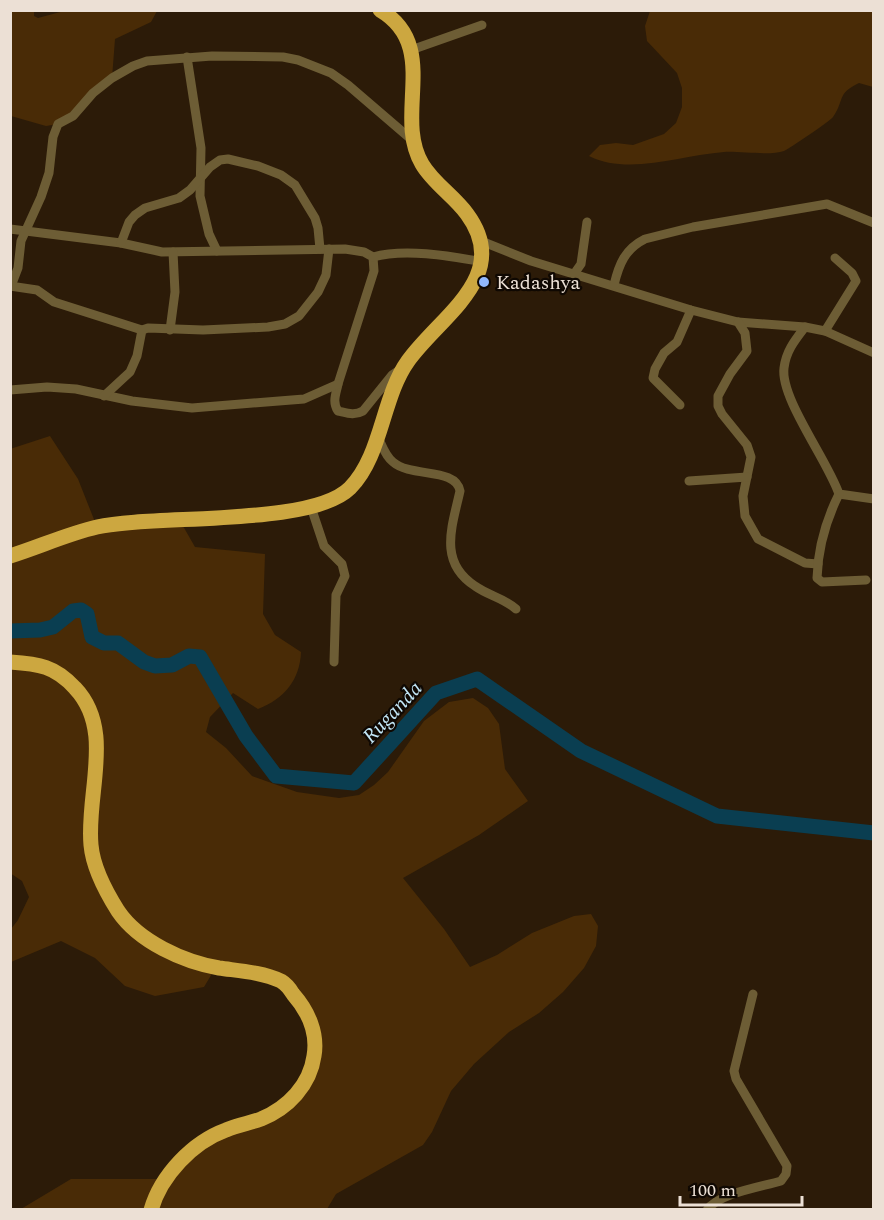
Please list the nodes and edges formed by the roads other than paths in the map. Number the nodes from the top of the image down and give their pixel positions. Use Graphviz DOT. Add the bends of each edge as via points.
graph roads {
  1 [pos="380,10"];
  2 [pos="482,25"];
  3 [pos="411,50"];
  4 [pos="187,57"];
  5 [pos="412,140"];
  6 [pos="202,175"];
  7 [pos="587,222"];
  8 [pos="873,223"];
  9 [pos="10,229"];
  10 [pos="25,230"];
  11 [pos="481,241"];
  12 [pos="120,243"];
  13 [pos="325,249"];
  14 [pos="217,251"];
  15 [pos="173,252"];
  16 [pos="373,257"];
  17 [pos="835,258"];
  18 [pos="483,262"];
  19 [pos="574,274"];
  20 [pos="10,285"];
  21 [pos="614,285"];
  22 [pos="691,310"];
  23 [pos="738,322"];
  24 [pos="805,327"];
  25 [pos="142,330"];
  26 [pos="170,330"];
  27 [pos="825,331"];
  28 [pos="873,353"];
  29 [pos="403,368"];
  30 [pos="338,384"];
  31 [pos="10,390"];
  32 [pos="104,396"];
  33 [pos="680,405"];
  34 [pos="377,435"];
  35 [pos="747,477"];
  36 [pos="689,481"];
  37 [pos="839,494"];
  38 [pos="873,499"];
  39 [pos="311,507"];
  40 [pos="10,556"];
  41 [pos="818,564"];
  42 [pos="866,580"];
  43 [pos="516,609"];
  44 [pos="10,662"];
  45 [pos="334,662"];
  46 [pos="753,994"];
  47 [pos="151,1209"];
  48 [pos="707,1209"];
  1 -- 3 [label="highway" via="404,32"];
  2 -- 3 [label="street"];
  3 -- 5 [label="highway"];
  4 -- 5 [label="street" via="298,60 331,73"];
  4 -- 6 [label="street"];
  4 -- 10 [label="street" via="133,66 93,93 74,116 58,124 49,173"];
  5 -- 11 [label="highway" via="426,172 466,212"];
  6 -- 12 [label="street" via="179,198 135,215"];
  6 -- 13 [label="street" via="220,160 228,159 281,175 295,185 315,218"];
  6 -- 14 [label="street" via="200,196"];
  7 -- 19 [label="street" via="580,264"];
  8 -- 21 [label="street" via="827,204 693,227 645,239 629,249"];
  9 -- 10 [label="street"];
  10 -- 12 [label="street"];
  10 -- 20 [label="street" via="18,268"];
  11 -- 18 [label="highway"];
  11 -- 19 [label="street"];
  12 -- 15 [label="street"];
  13 -- 14 [label="street"];
  13 -- 16 [label="street" via="364,252"];
  13 -- 26 [label="street" via="326,275 318,292 299,316 285,324"];
  14 -- 15 [label="street"];
  15 -- 26 [label="street" via="175,292"];
  16 -- 18 [label="street" via="390,252"];
  16 -- 30 [label="street" via="372,279"];
  17 -- 27 [label="street" via="856,281"];
  18 -- 29 [label="highway" via="471,288"];
  19 -- 21 [label="street"];
  20 -- 25 [label="street" via="38,290 54,302"];
  21 -- 22 [label="street"];
  22 -- 23 [label="street"];
  22 -- 33 [label="street" via="676,342 664,352 653,378"];
  23 -- 24 [label="street"];
  23 -- 35 [label="street" via="747,351 723,386 718,406 747,446 751,457"];
  24 -- 27 [label="street"];
  24 -- 37 [label="street" via="786,357 784,382"];
  25 -- 26 [label="street"];
  25 -- 32 [label="street" via="130,372"];
  27 -- 28 [label="street"];
  29 -- 30 [label="street" via="357,414 338,411 334,401"];
  29 -- 34 [label="highway"];
  30 -- 32 [label="street" via="304,399 192,408"];
  31 -- 32 [label="street" via="47,387"];
  34 -- 39 [label="highway" via="362,472 349,489"];
  34 -- 43 [label="street" via="394,464 414,472 440,474 459,487 450,551 455,565 474,586 504,599"];
  35 -- 36 [label="street"];
  35 -- 41 [label="street" via="743,496 745,516 753,534 805,563"];
  37 -- 38 [label="street"];
  37 -- 41 [label="street" via="825,527"];
  39 -- 40 [label="highway" via="97,527"];
  39 -- 45 [label="street" via="324,546 342,564 345,576 336,595"];
  41 -- 42 [label="street" via="818,578 822,582"];
  44 -- 47 [label="highway" via="43,665 58,672 86,699 94,717 97,739 91,845 107,894 120,914 153,942 183,957 284,982 308,1014 312,1026 315,1054 303,1088 264,1117 204,1141 165,1179"];
  46 -- 48 [label="street" via="734,1071 788,1170 781,1181 723,1197"];
}
